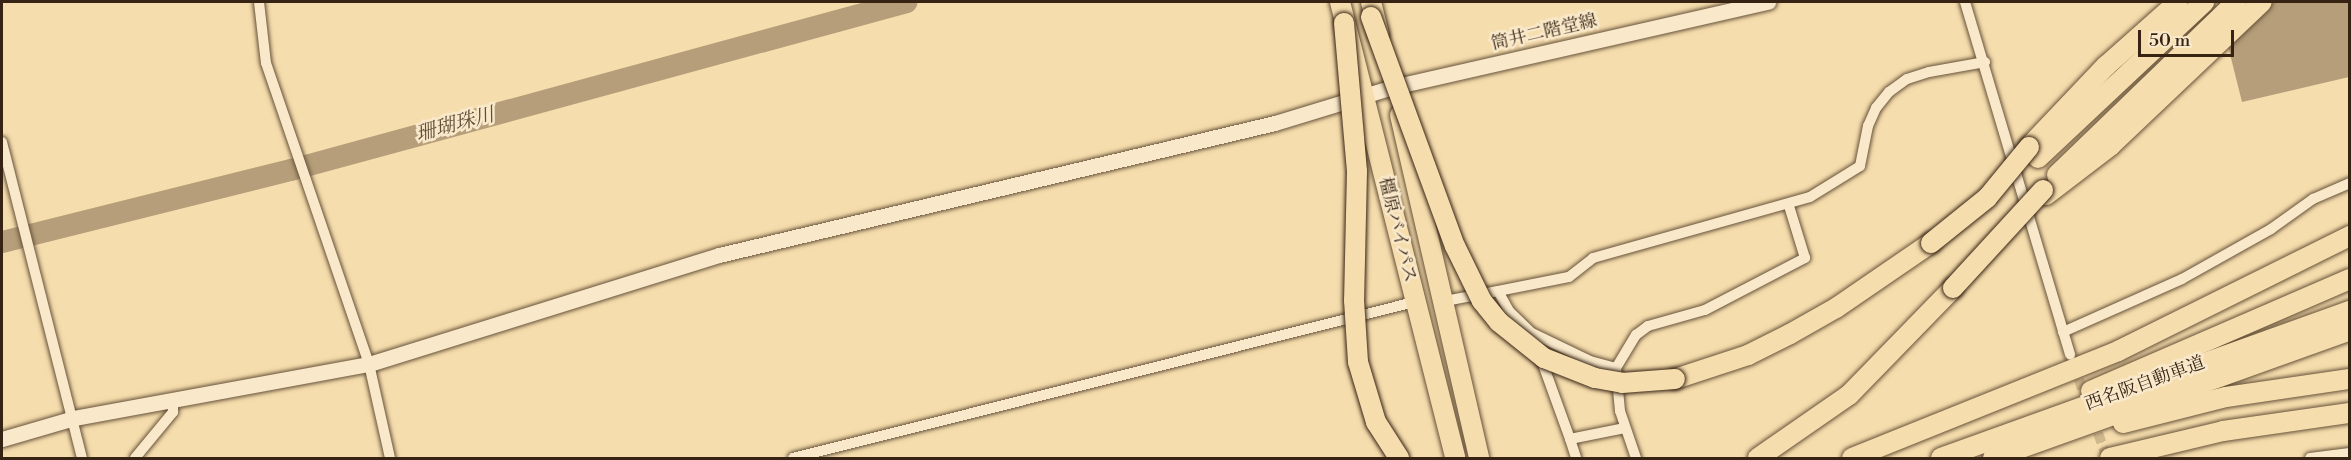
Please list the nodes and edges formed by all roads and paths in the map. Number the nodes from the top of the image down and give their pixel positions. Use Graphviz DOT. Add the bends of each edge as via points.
graph roads {
  1 [pos="259,2"];
  2 [pos="1340,2"];
  3 [pos="1768,2"];
  4 [pos="1965,2"];
  5 [pos="2204,2"];
  6 [pos="2236,2"];
  7 [pos="2262,2"];
  8 [pos="1369,6"];
  9 [pos="2174,13"];
  10 [pos="1984,62"];
  11 [pos="1393,87"];
  12 [pos="1364,98"];
  13 [pos="2,142"];
  14 [pos="2349,183"];
  15 [pos="2045,193"];
  16 [pos="1789,206"];
  17 [pos="2349,236"];
  18 [pos="2349,279"];
  19 [pos="1498,291"];
  20 [pos="1445,301"];
  21 [pos="1414,302"];
  22 [pos="2349,311"];
  23 [pos="2349,330"];
  24 [pos="2063,332"];
  25 [pos="1532,333"];
  26 [pos="2070,355"];
  27 [pos="369,364"];
  28 [pos="1616,368"];
  29 [pos="2349,379"];
  30 [pos="173,399"];
  31 [pos="2349,413"];
  32 [pos="74,418"];
  33 [pos="1624,428"];
  34 [pos="2,439"];
  35 [pos="1570,439"];
  36 [pos="2349,453"];
  37 [pos="1948,456"];
  38 [pos="82,459"];
  39 [pos="135,459"];
  40 [pos="390,459"];
  41 [pos="793,459"];
  42 [pos="1399,459"];
  43 [pos="1455,459"];
  44 [pos="1479,459"];
  45 [pos="1576,459"];
  46 [pos="1636,459"];
  47 [pos="1758,459"];
  48 [pos="1852,459"];
  49 [pos="1993,459"];
  50 [pos="2012,459"];
  51 [pos="2110,459"];
  52 [pos="2310,459"];
  1 -- 27 [label="street" via="266,63"];
  2 -- 12 [label="highway, 橿原バイパス"];
  2 -- 42 [label="highway, bridge" via="1357,171 1354,300 1358,362 1376,422"];
  3 -- 11 [label="street, 筒井二階堂線"];
  4 -- 10 [label="street"];
  5 -- 9 [label="highway"];
  6 -- 15 [label="highway"];
  7 -- 15 [label="highway" via="2110,146"];
  8 -- 9 [label="highway, bridge" via="1455,246 1482,301 1499,322 1544,358 1594,378 1622,383 1674,380 1748,355 1836,308 1931,243 1987,198"];
  8 -- 11 [label="highway, 橿原バイパス"];
  10 -- 16 [label="street" via="1929,72 1907,79 1888,92 1868,126 1860,166 1852,174"];
  10 -- 24 [label="street"];
  11 -- 12 [label="street, 筒井二階堂線"];
  11 -- 20 [label="highway, 橿原バイパス"];
  12 -- 21 [label="highway, 橿原バイパス"];
  12 -- 27 [label="street, 筒井二階堂線" via="719,255"];
  13 -- 32 [label="street"];
  14 -- 24 [label="street" via="2313,199 2271,229 2182,279"];
  15 -- 47 [label="highway, bridge" via="1849,395"];
  16 -- 19 [label="street" via="1593,258 1569,277"];
  16 -- 28 [label="street" via="1805,258 1705,310 1648,326 1636,335"];
  17 -- 48 [label="highway" via="2118,351"];
  18 -- 37 [label="highway"];
  19 -- 20 [label="street"];
  19 -- 25 [label="street" via="1509,311"];
  20 -- 44 [label="highway, 橿原バイパス"];
  21 -- 41 [label="street"];
  21 -- 43 [label="highway, 橿原バイパス"];
  22 -- 37 [label="highway, 西名阪自動車道"];
  23 -- 49 [label="highway, 西名阪自動車道"];
  24 -- 26 [label="street"];
  25 -- 28 [label="street" via="1590,361"];
  25 -- 35 [label="street"];
  27 -- 30 [label="street, 筒井二階堂線"];
  27 -- 40 [label="street"];
  28 -- 33 [label="street"];
  29 -- 50 [label="highway" via="2215,400 2118,424"];
  30 -- 32 [label="street, 筒井二階堂線"];
  30 -- 39 [label="street" via="172,412"];
  31 -- 51 [label="highway" via="2223,431"];
  32 -- 34 [label="street, 筒井二階堂線"];
  32 -- 38 [label="street"];
  33 -- 35 [label="street"];
  33 -- 46 [label="street"];
  35 -- 45 [label="street"];
  36 -- 52 [label="street"];
}
